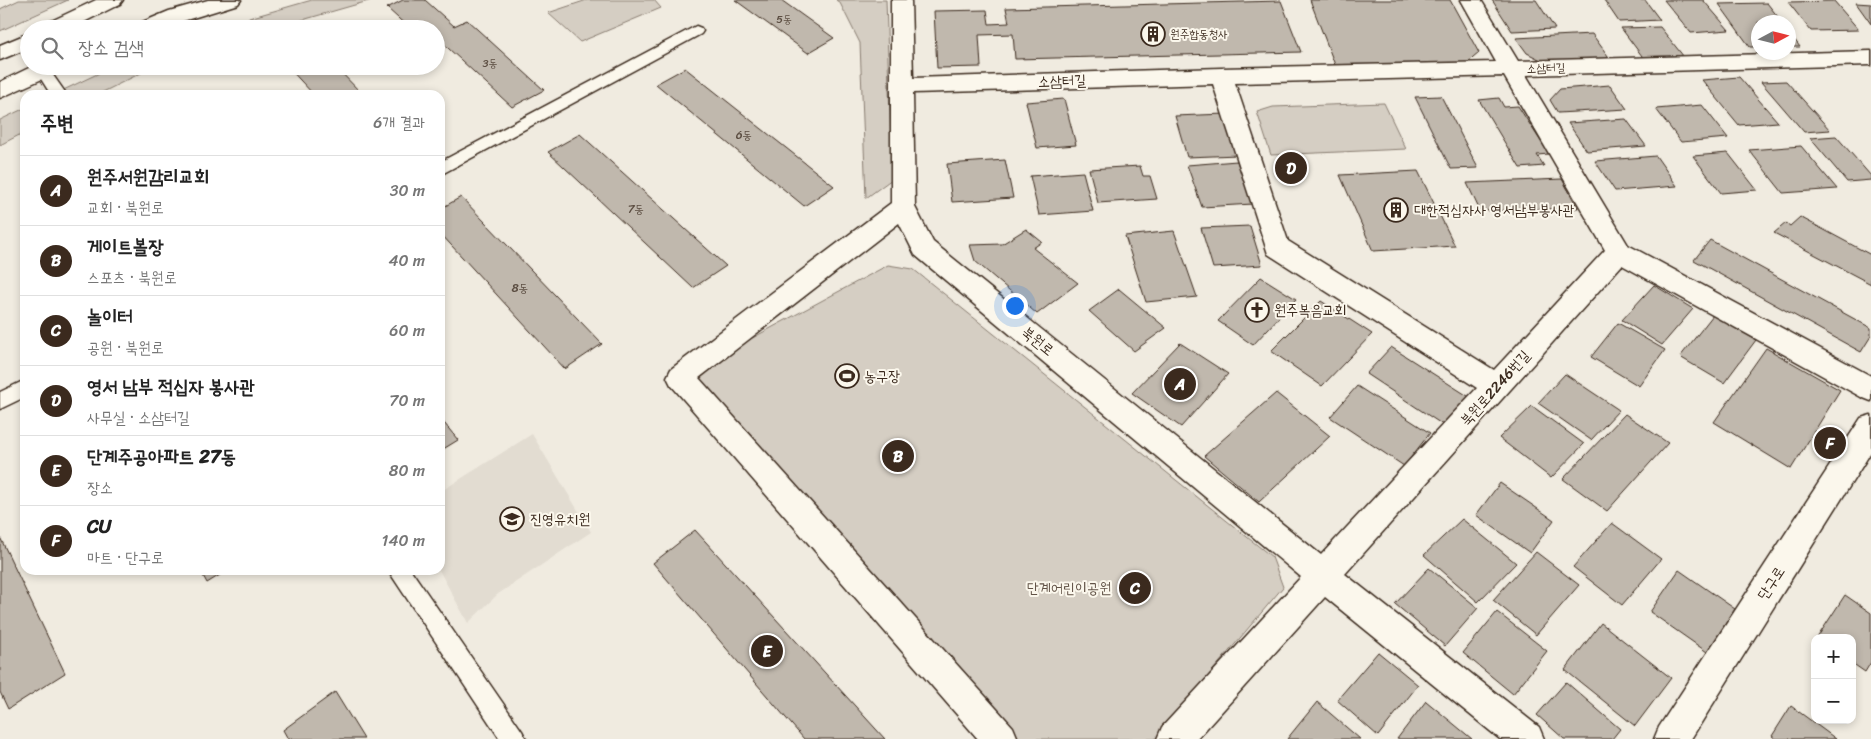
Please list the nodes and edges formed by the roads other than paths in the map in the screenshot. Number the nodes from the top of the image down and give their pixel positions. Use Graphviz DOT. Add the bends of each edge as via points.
graph roads {
  1 [pos="113,0"];
  2 [pos="185,0"];
  3 [pos="232,0"];
  4 [pos="901,0"];
  5 [pos="1471,0"];
  6 [pos="71,20"];
  7 [pos="145,20"];
  8 [pos="167,20"];
  9 [pos="696,31"];
  10 [pos="20,44"];
  11 [pos="0,53"];
  12 [pos="1871,58"];
  13 [pos="1512,69"];
  14 [pos="35,75"];
  15 [pos="52,75"];
  16 [pos="1222,75"];
  17 [pos="902,86"];
  18 [pos="57,90"];
  19 [pos="0,91"];
  20 [pos="445,166"];
  21 [pos="903,207"];
  22 [pos="1619,252"];
  23 [pos="1496,386"];
  24 [pos="1871,389"];
  25 [pos="20,391"];
  26 [pos="0,401"];
  27 [pos="1871,427"];
  28 [pos="402,575"];
  29 [pos="1323,576"];
  30 [pos="514,739"];
  31 [pos="1002,739"];
  32 [pos="1174,739"];
  33 [pos="1527,739"];
  34 [pos="1671,739"];
  1 -- 6 [label="street"];
  2 -- 7 [label="street"];
  3 -- 8 [label="street"];
  4 -- 17 [label="street, 북원로"];
  5 -- 13 [label="street"];
  9 -- 20 [label="lane"];
  10 -- 11 [label="street"];
  12 -- 13 [label="street, 소삼터길"];
  13 -- 16 [label="street, 소삼터길"];
  13 -- 22 [label="street"];
  14 -- 19 [label="street"];
  15 -- 18 [label="lane"];
  16 -- 17 [label="street, 소삼터길"];
  16 -- 23 [label="street" via="1277,248"];
  17 -- 21 [label="street, 북원로"];
  21 -- 29 [label="street, 북원로" via="924,248"];
  21 -- 31 [label="street" via="681,377"];
  22 -- 23 [label="street, 북원로2246번길"];
  22 -- 24 [label="street"];
  23 -- 29 [label="street, 북원로2246번길"];
  25 -- 26 [label="lane"];
  27 -- 34 [label="street, 단구로"];
  28 -- 30 [label="lane"];
  29 -- 32 [label="street, 북원로2246번길"];
  29 -- 33 [label="street, 북원로"];
}
